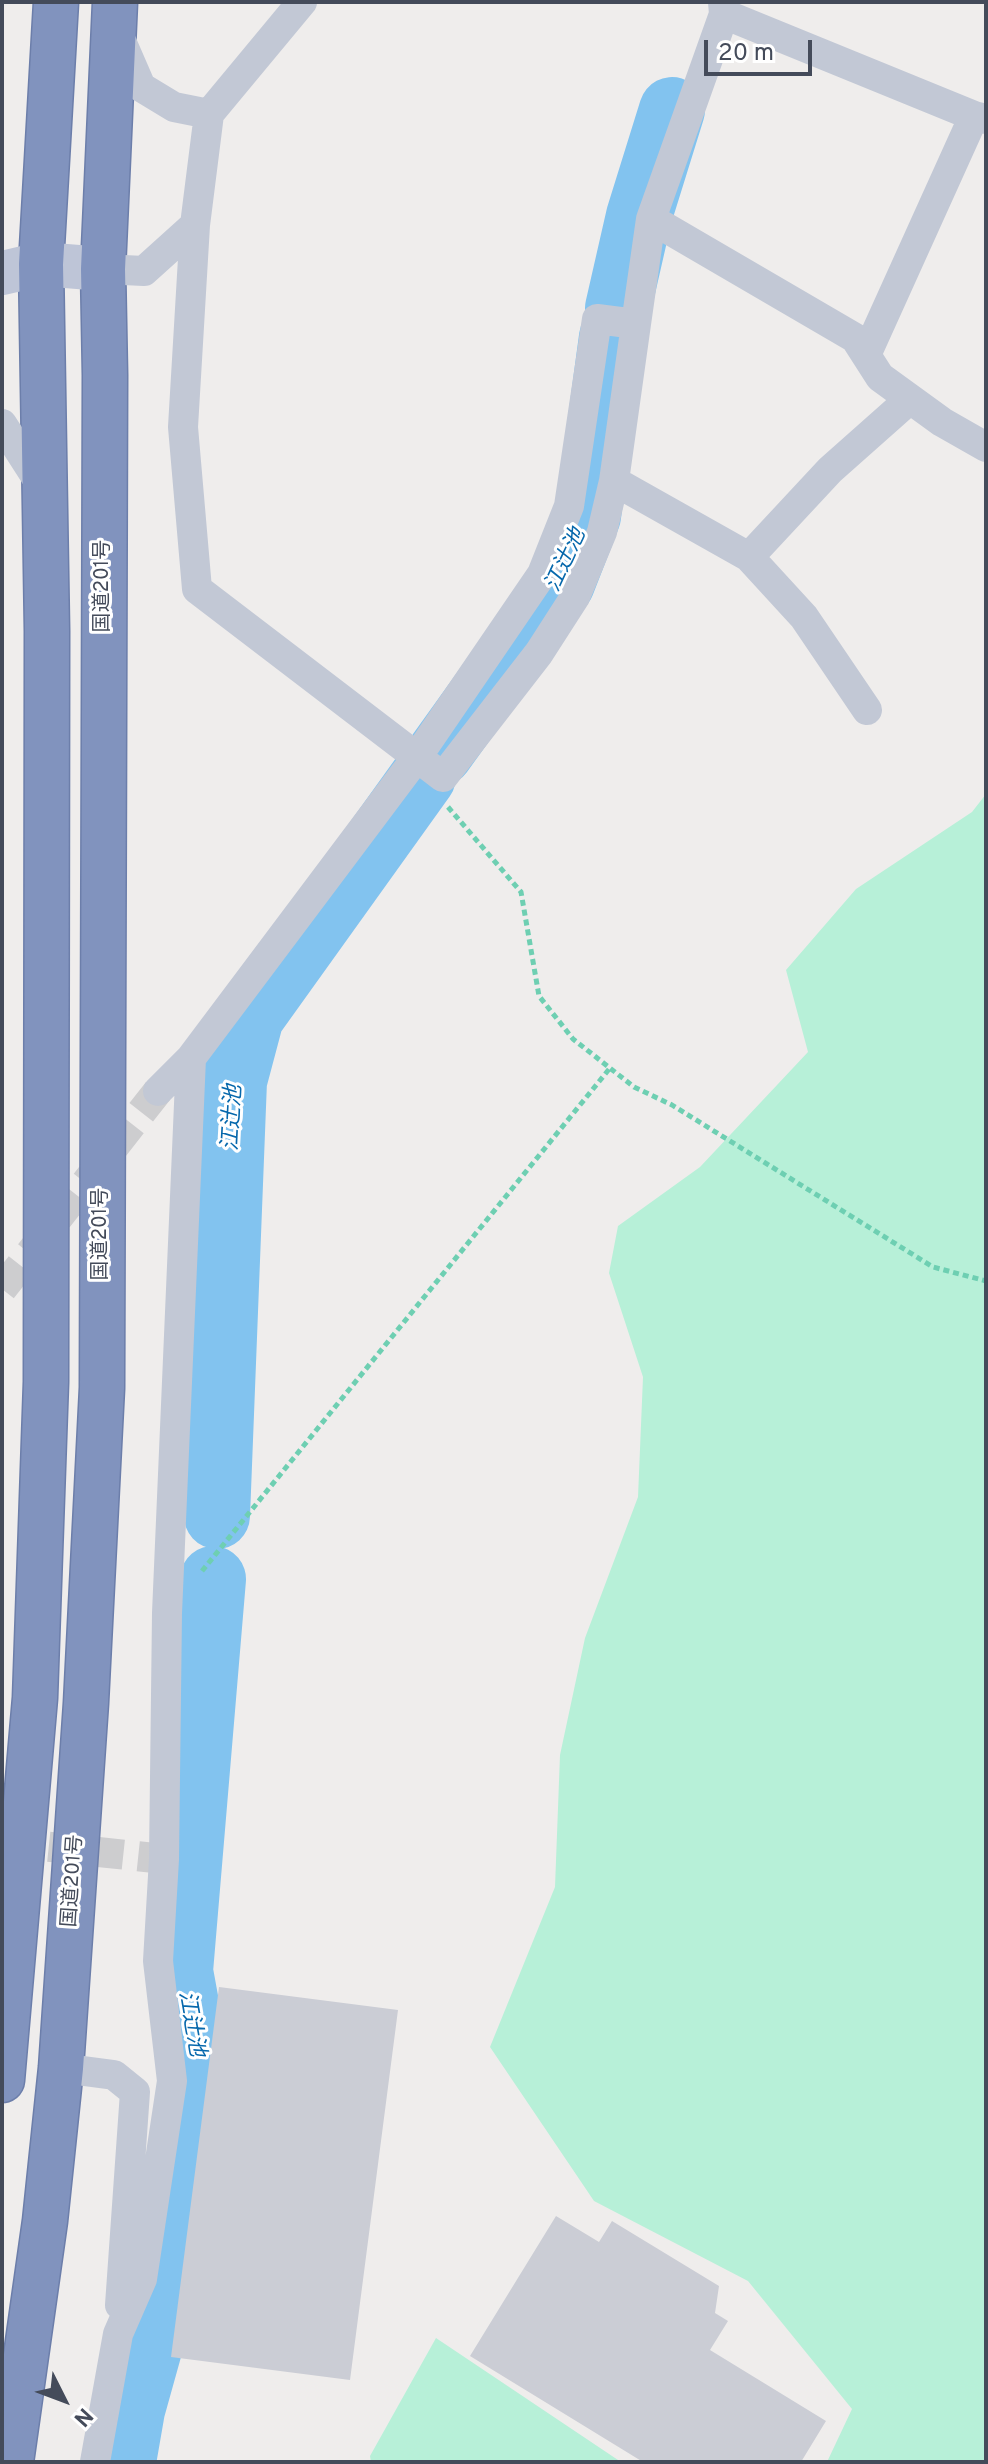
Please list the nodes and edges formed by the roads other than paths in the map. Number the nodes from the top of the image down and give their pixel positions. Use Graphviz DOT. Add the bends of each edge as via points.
graph roads {
  1 [pos="56,2"];
  2 [pos="302,2"];
  3 [pos="723,8"];
  4 [pos="115,13"];
  5 [pos="209,114"];
  6 [pos="980,117"];
  7 [pos="651,219"];
  8 [pos="195,225"];
  9 [pos="22,268"];
  10 [pos="103,269"];
  11 [pos="636,324"];
  12 [pos="866,355"];
  13 [pos="910,399"];
  14 [pos="2,424"];
  15 [pos="986,447"];
  16 [pos="614,481"];
  17 [pos="45,491"];
  18 [pos="749,557"];
  19 [pos="867,710"];
  20 [pos="417,757"];
  21 [pos="191,1058"];
  22 [pos="158,1091"];
  23 [pos="61,2068"];
  24 [pos="2,2080"];
  25 [pos="118,2334"];
  26 [pos="11,2462"];
  27 [pos="95,2462"];
  1 -- 9 [label="highway"];
  2 -- 5 [label="street"];
  3 -- 6 [label="street"];
  3 -- 7 [label="street"];
  4 -- 5 [label="street" via="141,87 174,107"];
  4 -- 10 [label="highway, 国道201号"];
  5 -- 8 [label="street"];
  6 -- 12 [label="street"];
  7 -- 11 [label="street"];
  7 -- 12 [label="street" via="855,338"];
  8 -- 10 [label="street" via="144,271"];
  8 -- 20 [label="street" via="183,427 197,589"];
  9 -- 10 [label="street"];
  9 -- 17 [label="highway"];
  10 -- 23 [label="highway, 国道201号" via="102,1388"];
  11 -- 16 [label="street"];
  11 -- 20 [label="street" via="597,319 569,506 542,574"];
  12 -- 13 [label="street" via="880,377"];
  13 -- 15 [label="street"];
  13 -- 18 [label="street" via="830,470"];
  14 -- 17 [label="street"];
  16 -- 18 [label="street"];
  16 -- 20 [label="street" via="602,532 575,597 539,653 443,777"];
  17 -- 24 [label="highway" via="46,1382 35,1698"];
  18 -- 19 [label="street" via="804,617"];
  20 -- 21 [label="street"];
  21 -- 22 [label="street"];
  21 -- 25 [label="street" via="158,1961 172,2081 142,2279"];
  23 -- 25 [label="street" via="114,2075 135,2092"];
  23 -- 26 [label="highway, 国道201号"];
  25 -- 27 [label="street"];
}
